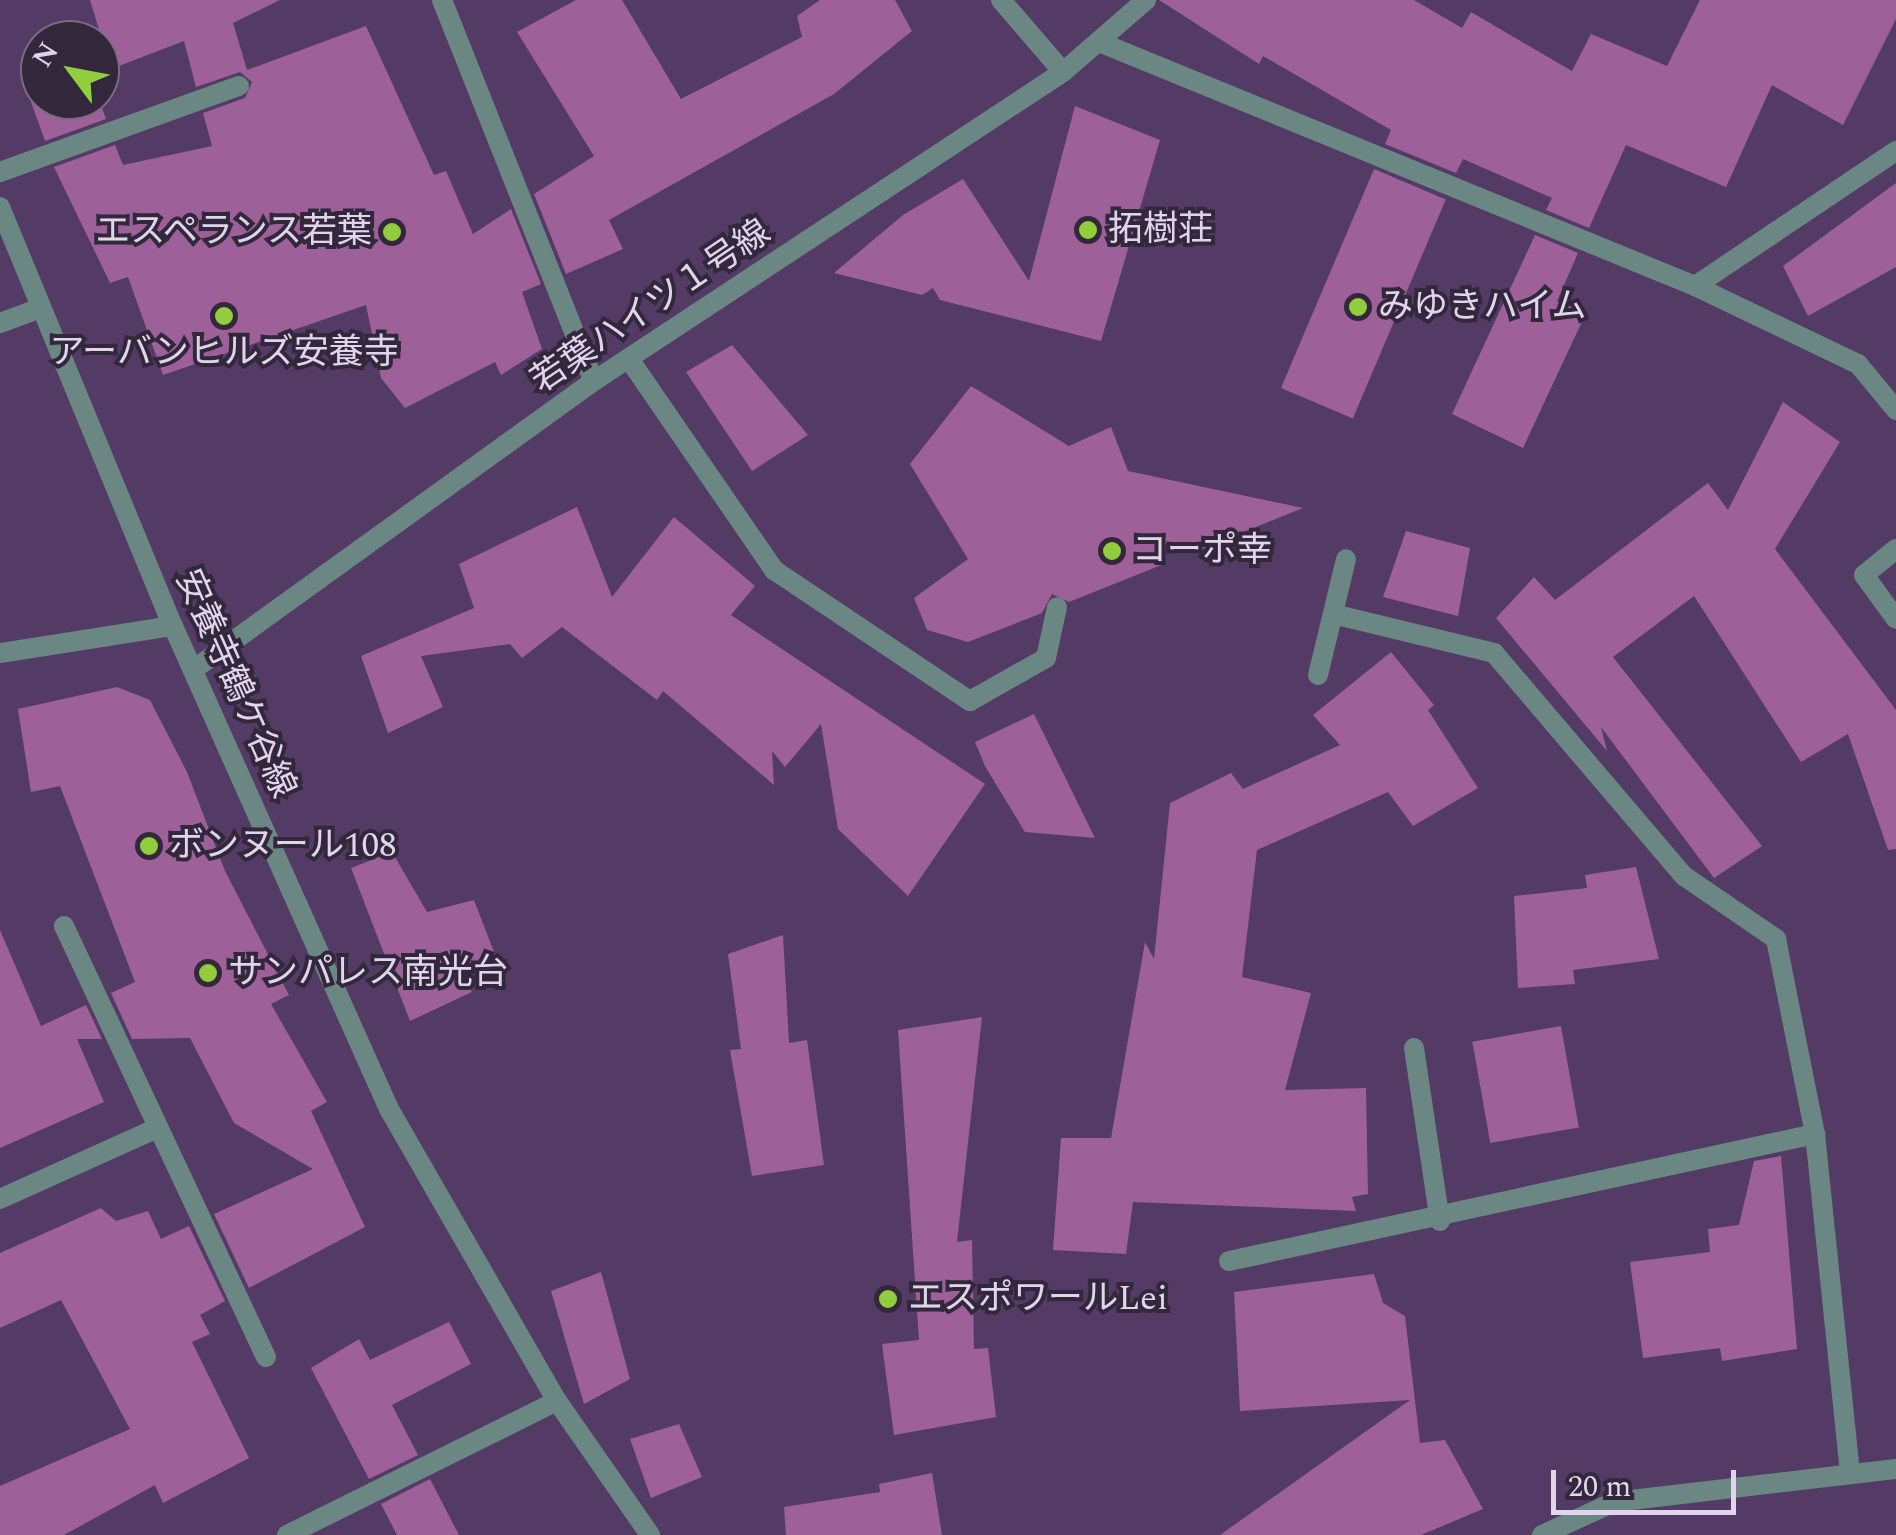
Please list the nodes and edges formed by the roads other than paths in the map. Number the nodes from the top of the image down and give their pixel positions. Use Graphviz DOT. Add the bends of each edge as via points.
graph roads {
  1 [pos="442,0"];
  2 [pos="1001,0"];
  3 [pos="1146,0"];
  4 [pos="1100,42"];
  5 [pos="1062,72"];
  6 [pos="238,86"];
  7 [pos="1896,151"];
  8 [pos="0,172"];
  9 [pos="0,207"];
  10 [pos="1695,286"];
  11 [pos="38,310"];
  12 [pos="0,323"];
  13 [pos="629,358"];
  14 [pos="594,381"];
  15 [pos="1896,410"];
  16 [pos="1896,550"];
  17 [pos="1346,559"];
  18 [pos="1057,607"];
  19 [pos="1334,614"];
  20 [pos="1896,619"];
  21 [pos="174,626"];
  22 [pos="0,653"];
  23 [pos="193,670"];
  24 [pos="1318,675"];
  25 [pos="64,926"];
  26 [pos="1414,1048"];
  27 [pos="155,1129"];
  28 [pos="1816,1134"];
  29 [pos="0,1199"];
  30 [pos="1440,1221"];
  31 [pos="1229,1261"];
  32 [pos="266,1356"];
  33 [pos="557,1401"];
  34 [pos="1896,1469"];
  35 [pos="1850,1471"];
  36 [pos="287,1535"];
  37 [pos="650,1535"];
  38 [pos="1542,1535"];
  1 -- 14 [label="street"];
  2 -- 5 [label="street"];
  3 -- 4 [label="street, 若葉ハイツ１号線"];
  4 -- 5 [label="street, 若葉ハイツ１号線"];
  4 -- 10 [label="street"];
  5 -- 13 [label="street, 若葉ハイツ１号線"];
  6 -- 8 [label="street"];
  7 -- 10 [label="street"];
  9 -- 11 [label="street, 安養寺鶴ケ谷線"];
  10 -- 15 [label="street" via="1858,364"];
  11 -- 12 [label="street"];
  11 -- 21 [label="street, 安養寺鶴ケ谷線"];
  13 -- 14 [label="street, 若葉ハイツ１号線"];
  13 -- 18 [label="street" via="774,570 970,701 1046,658"];
  14 -- 23 [label="street, 若葉ハイツ１号線"];
  16 -- 20 [label="street" via="1864,575"];
  17 -- 19 [label="street"];
  19 -- 24 [label="street"];
  19 -- 28 [label="street" via="1494,653 1684,876 1776,939"];
  21 -- 22 [label="street"];
  21 -- 23 [label="street, 安養寺鶴ケ谷線"];
  23 -- 33 [label="street, 安養寺鶴ケ谷線" via="389,1109"];
  25 -- 27 [label="street"];
  26 -- 30 [label="street"];
  27 -- 29 [label="street"];
  27 -- 32 [label="street"];
  28 -- 30 [label="street"];
  28 -- 35 [label="street"];
  30 -- 31 [label="street"];
  33 -- 36 [label="street"];
  33 -- 37 [label="street, 安養寺鶴ケ谷線"];
  34 -- 35 [label="street"];
  35 -- 38 [label="street" via="1614,1502"];
}
